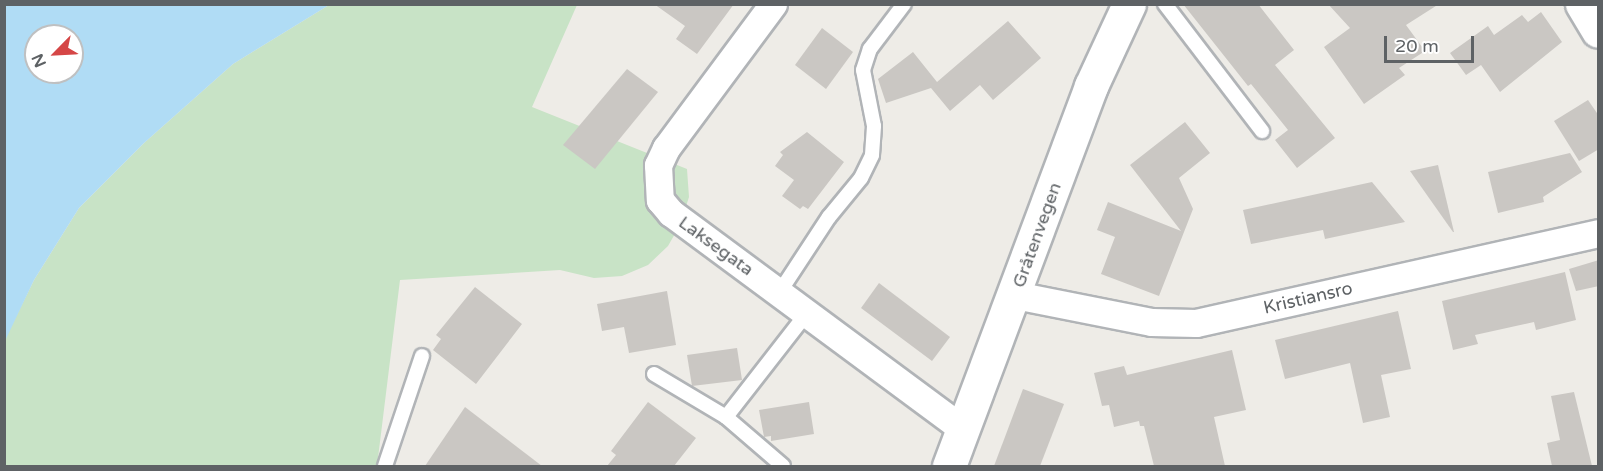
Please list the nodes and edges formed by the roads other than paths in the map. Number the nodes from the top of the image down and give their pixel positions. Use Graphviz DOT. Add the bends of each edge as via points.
graph roads {
  1 [pos="773,4"];
  2 [pos="904,4"];
  3 [pos="1129,4"];
  4 [pos="1164,4"];
  5 [pos="1582,4"];
  6 [pos="1599,31"];
  7 [pos="1262,131"];
  8 [pos="1599,233"];
  9 [pos="779,293"];
  10 [pos="1015,296"];
  11 [pos="807,314"];
  12 [pos="422,356"];
  13 [pos="654,374"];
  14 [pos="726,417"];
  15 [pos="962,428"];
  16 [pos="385,466"];
  17 [pos="783,466"];
  18 [pos="949,466"];
  1 -- 9 [label="street, Laksegata" via="666,148 656,183 660,200 671,213"];
  2 -- 9 [label="lane" via="870,49 863,70 874,126 872,154 861,178 829,217"];
  3 -- 10 [label="street, Gråtenvegen" via="1091,86"];
  4 -- 7 [label="lane"];
  5 -- 6 [label="street"];
  8 -- 10 [label="street, Kristiansro" via="1196,323 1151,322"];
  9 -- 11 [label="street, Laksegata"];
  10 -- 15 [label="street, Gråtenvegen"];
  11 -- 14 [label="lane"];
  11 -- 15 [label="street, Laksegata"];
  12 -- 16 [label="lane"];
  13 -- 14 [label="lane"];
  14 -- 17 [label="lane"];
  15 -- 18 [label="street, Gråtenvegen"];
}
